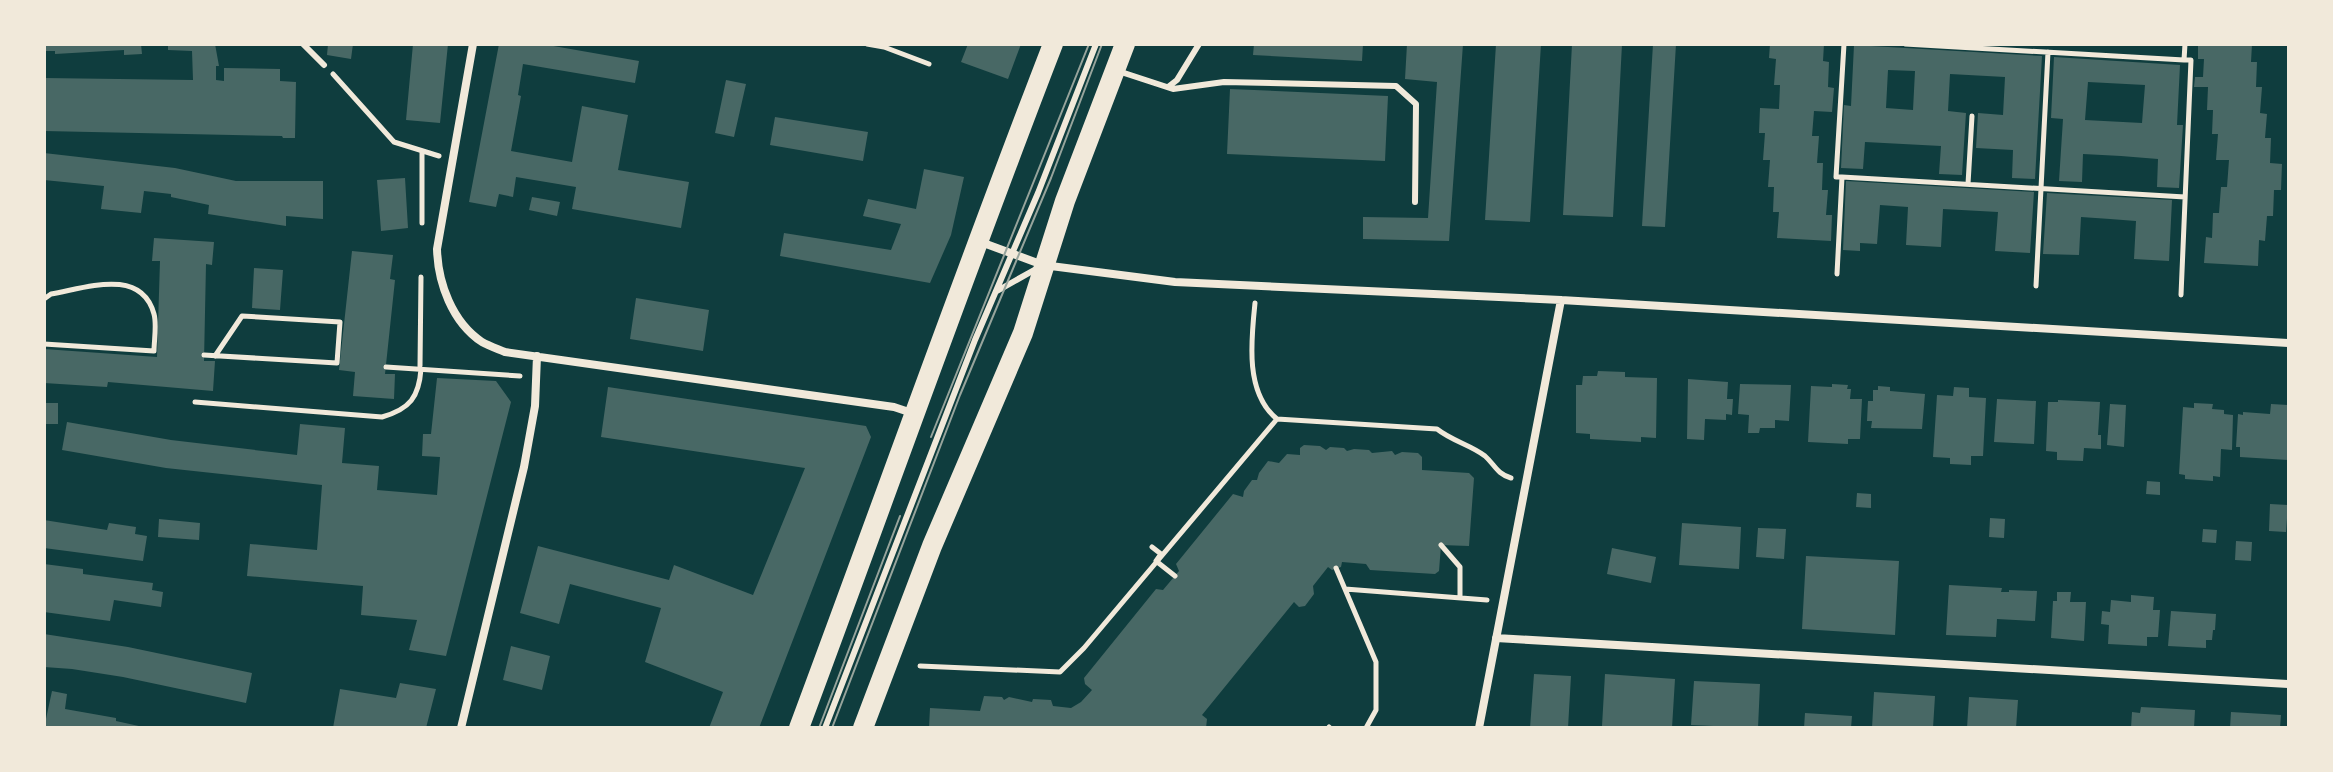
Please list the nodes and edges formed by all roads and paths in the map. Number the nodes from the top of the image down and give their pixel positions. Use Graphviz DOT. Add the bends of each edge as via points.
graph roads {
  1 [pos="303,44"];
  2 [pos="473,44"];
  3 [pos="867,44"];
  4 [pos="1053,44"];
  5 [pos="1096,44"];
  6 [pos="1125,44"];
  7 [pos="1199,44"];
  8 [pos="1844,44"];
  9 [pos="1905,44"];
  10 [pos="2065,44"];
  11 [pos="2185,44"];
  12 [pos="1946,45"];
  13 [pos="2048,52"];
  14 [pos="2064,53"];
  15 [pos="2184,60"];
  16 [pos="929,64"];
  17 [pos="324,65"];
  18 [pos="1115,70"];
  19 [pos="1171,88"];
  20 [pos="1972,116"];
  21 [pos="453,160"];
  22 [pos="1842,177"];
  23 [pos="1968,184"];
  24 [pos="2040,188"];
  25 [pos="2185,197"];
  26 [pos="1415,202"];
  27 [pos="977,240"];
  28 [pos="1012,253"];
  29 [pos="1043,265"];
  30 [pos="1837,274"];
  31 [pos="1256,286"];
  32 [pos="2036,286"];
  33 [pos="994,294"];
  34 [pos="2181,295"];
  35 [pos="44,299"];
  36 [pos="1561,300"];
  37 [pos="2289,343"];
  38 [pos="44,344"];
  39 [pos="204,355"];
  40 [pos="215,356"];
  41 [pos="537,356"];
  42 [pos="386,367"];
  43 [pos="421,369"];
  44 [pos="537,378"];
  45 [pos="195,402"];
  46 [pos="916,414"];
  47 [pos="1277,419"];
  48 [pos="1527,484"];
  49 [pos="1441,545"];
  50 [pos="1152,547"];
  51 [pos="1161,554"];
  52 [pos="1156,561"];
  53 [pos="1336,568"];
  54 [pos="1175,576"];
  55 [pos="1345,589"];
  56 [pos="1460,598"];
  57 [pos="1503,602"];
  58 [pos="1496,638"];
  59 [pos="920,666"];
  60 [pos="2289,684"];
  61 [pos="461,728"];
  62 [pos="799,728"];
  63 [pos="825,728"];
  64 [pos="863,728"];
  65 [pos="1366,728"];
  66 [pos="1479,728"];
  1 -- 17 [label="lane"];
  2 -- 21 [label="street"];
  3 -- 16 [label="path"];
  4 -- 27 [label="main road"];
  5 -- 28 [label="lane"];
  6 -- 18 [label="main road"];
  7 -- 19 [label="lane"];
  8 -- 22 [label="path" via="1836,177"];
  9 -- 12 [label="path"];
  10 -- 14 [label="path"];
  11 -- 15 [label="path"];
  12 -- 13 [label="path"];
  13 -- 14 [label="path"];
  13 -- 24 [label="path"];
  14 -- 15 [label="path"];
  15 -- 25 [label="path" via="2191,60"];
  17 -- 21 [label="path" via="394,142"];
  18 -- 19 [label="lane"];
  18 -- 29 [label="main road"];
  19 -- 26 [label="lane" via="1224,82 1396,86 1416,104"];
  20 -- 23 [label="path"];
  21 -- 41 [label="street" via="437,249 445,295 482,342 505,352"];
  22 -- 23 [label="path"];
  22 -- 30 [label="path"];
  23 -- 24 [label="path"];
  24 -- 25 [label="path"];
  24 -- 32 [label="path"];
  25 -- 34 [label="path"];
  27 -- 28 [label="street"];
  27 -- 46 [label="main road"];
  28 -- 29 [label="street"];
  28 -- 33 [label="lane"];
  29 -- 31 [label="street"];
  29 -- 33 [label="lane"];
  29 -- 64 [label="main road" via="1023,333 932,546"];
  31 -- 36 [label="street"];
  31 -- 47 [label="path" via="1254,382 1267,411"];
  33 -- 63 [label="lane"];
  35 -- 38 [label="path" via="115,283 131,286 144,294 155,315 155,352"];
  36 -- 37 [label="street"];
  36 -- 48 [label="street"];
  39 -- 40 [label="path"];
  40 -- 40 [label="path" via="338,363 340,322 242,316"];
  41 -- 44 [label="street"];
  41 -- 46 [label="street"];
  42 -- 43 [label="path"];
  43 -- 44 [label="path"];
  43 -- 45 [label="path" via="420,386 409,406 382,417"];
  44 -- 61 [label="street" via="524,467"];
  46 -- 62 [label="main road"];
  47 -- 48 [label="path" via="1437,429 1485,456 1500,475"];
  47 -- 51 [label="path"];
  48 -- 57 [label="street"];
  49 -- 56 [label="path" via="1460,567"];
  50 -- 51 [label="path"];
  51 -- 52 [label="path"];
  52 -- 54 [label="path"];
  52 -- 59 [label="path" via="1060,672"];
  53 -- 55 [label="path"];
  55 -- 56 [label="path"];
  55 -- 65 [label="path" via="1376,662 1376,710"];
  56 -- 57 [label="path"];
  57 -- 58 [label="street"];
  58 -- 60 [label="street"];
  58 -- 66 [label="street"];
}
